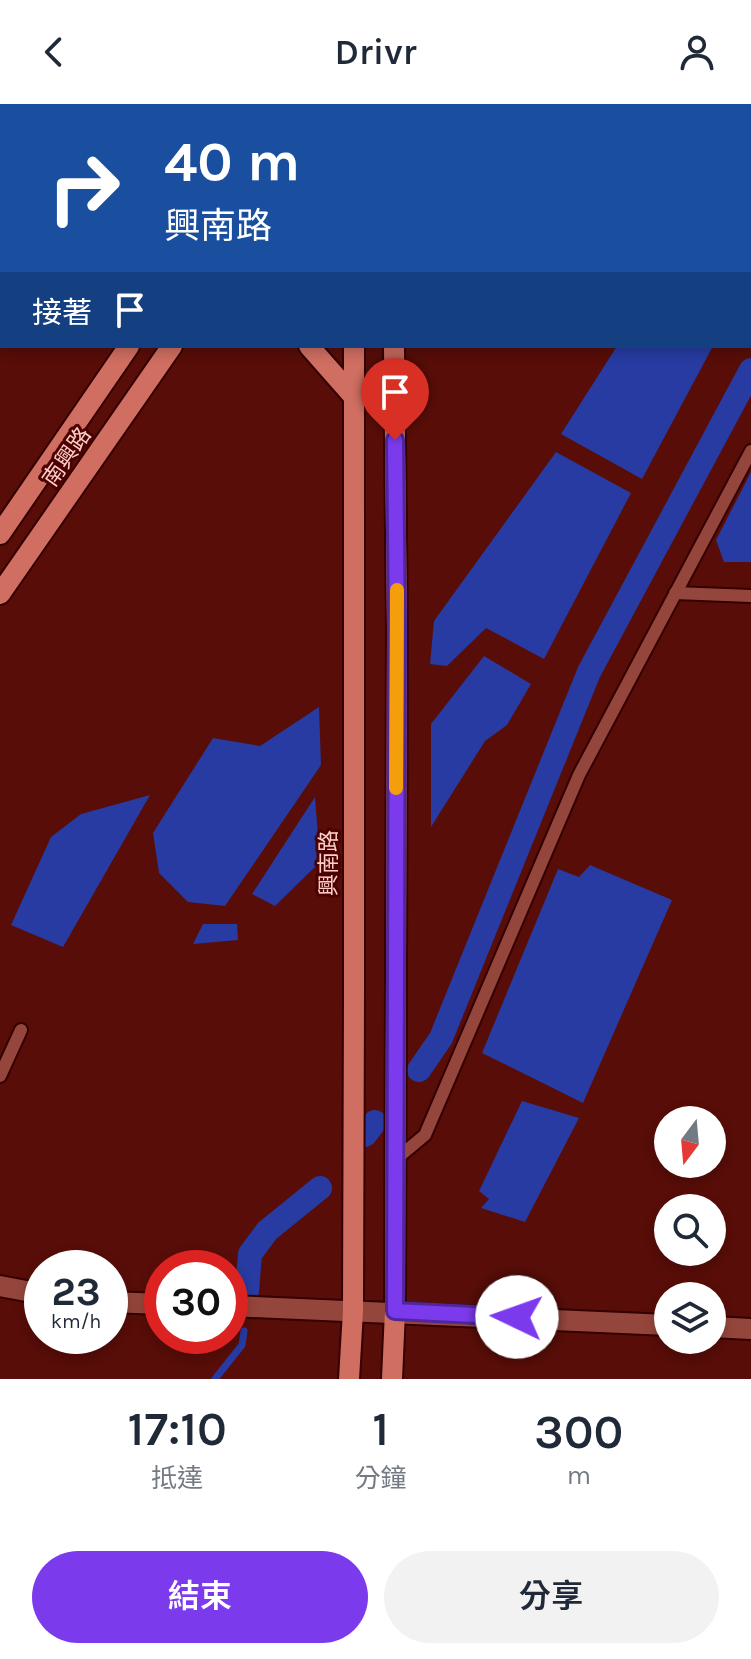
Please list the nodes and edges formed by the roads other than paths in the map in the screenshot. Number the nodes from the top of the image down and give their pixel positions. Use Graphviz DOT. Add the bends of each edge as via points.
graph roads {
  1 [pos="128,348"];
  2 [pos="171,348"];
  3 [pos="311,348"];
  4 [pos="354,348"];
  5 [pos="394,348"];
  6 [pos="353,396"];
  7 [pos="751,451"];
  8 [pos="0,534"];
  9 [pos="675,593"];
  10 [pos="0,594"];
  11 [pos="751,596"];
  12 [pos="21,1030"];
  13 [pos="0,1076"];
  14 [pos="394,1161"];
  15 [pos="0,1286"];
  16 [pos="24,1291"];
  17 [pos="248,1307"];
  18 [pos="353,1311"];
  19 [pos="395,1311"];
  20 [pos="654,1324"];
  21 [pos="726,1328"];
  22 [pos="751,1329"];
  23 [pos="349,1379"];
  24 [pos="392,1379"];
  1 -- 8 [label="main road, 南興路"];
  2 -- 10 [label="main road, 南興路"];
  3 -- 6 [label="main road"];
  4 -- 6 [label="main road, 興南路"];
  5 -- 14 [label="main road"];
  6 -- 18 [label="main road, 興南路"];
  7 -- 9 [label="lane"];
  9 -- 11 [label="lane"];
  9 -- 14 [label="lane" via="579,775 425,1135"];
  12 -- 13 [label="lane"];
  14 -- 19 [label="main road"];
  15 -- 16 [label="street"];
  17 -- 18 [label="street"];
  18 -- 19 [label="street"];
  18 -- 23 [label="main road, 興南路"];
  19 -- 20 [label="street"];
  19 -- 24 [label="main road"];
  21 -- 22 [label="street"];
}
